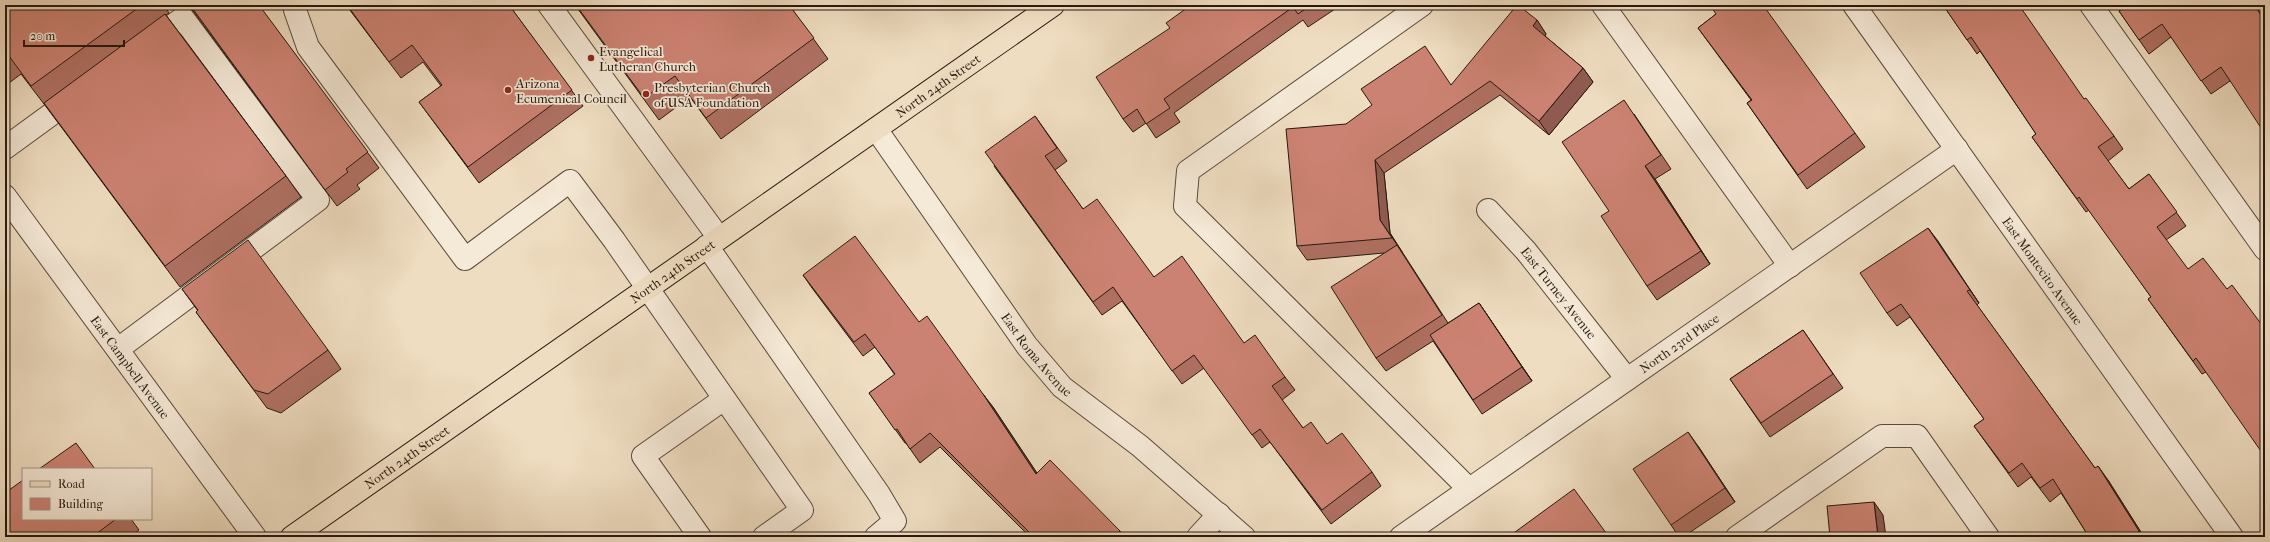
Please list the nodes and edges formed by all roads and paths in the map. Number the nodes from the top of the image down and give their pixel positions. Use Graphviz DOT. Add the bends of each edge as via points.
graph roads {
  1 [pos="297,5"];
  2 [pos="549,5"];
  3 [pos="1053,5"];
  4 [pos="1422,5"];
  5 [pos="1603,5"];
  6 [pos="1854,5"];
  7 [pos="2091,5"];
  8 [pos="131,56"];
  9 [pos="93,84"];
  10 [pos="876,129"];
  11 [pos="5,148"];
  12 [pos="1957,149"];
  13 [pos="5,196"];
  14 [pos="1488,210"];
  15 [pos="713,242"];
  16 [pos="2265,249"];
  17 [pos="1790,266"];
  18 [pos="647,289"];
  19 [pos="118,350"];
  20 [pos="1627,379"];
  21 [pos="724,399"];
  22 [pos="1469,489"];
  23 [pos="1219,514"];
  24 [pos="255,537"];
  25 [pos="292,537"];
  26 [pos="700,537"];
  27 [pos="764,537"];
  28 [pos="876,537"];
  29 [pos="1198,537"];
  30 [pos="1244,537"];
  31 [pos="1401,537"];
  32 [pos="1737,537"];
  33 [pos="1988,537"];
  34 [pos="2232,537"];
  1 -- 18 [label="street" via="295,10 308,48 465,259 570,181"];
  2 -- 15 [label="street"];
  3 -- 10 [label="main road, North 24th Street"];
  4 -- 22 [label="street" via="1188,170 1185,206"];
  5 -- 17 [label="street"];
  6 -- 12 [label="street, East Montecito Avenue"];
  7 -- 16 [label="street"];
  8 -- 19 [label="street" via="183,18 318,200"];
  9 -- 11 [label="street"];
  10 -- 15 [label="main road, North 24th Street"];
  10 -- 23 [label="street, East Roma Avenue" via="1027,346 1062,387 1140,446"];
  12 -- 17 [label="street, North 23rd Place"];
  12 -- 34 [label="street, East Montecito Avenue"];
  13 -- 19 [label="street, East Campbell Avenue"];
  14 -- 20 [label="street, East Turney Avenue" via="1526,251"];
  15 -- 18 [label="main road, North 24th Street"];
  15 -- 28 [label="street" via="894,521"];
  17 -- 20 [label="street, North 23rd Place"];
  18 -- 21 [label="street"];
  18 -- 25 [label="main road, North 24th Street"];
  19 -- 24 [label="street, East Campbell Avenue"];
  20 -- 22 [label="street, North 23rd Place"];
  21 -- 26 [label="street" via="644,456"];
  21 -- 27 [label="street" via="802,510"];
  22 -- 31 [label="street, North 23rd Place"];
  23 -- 29 [label="street"];
  23 -- 30 [label="street, East Roma Avenue"];
  32 -- 33 [label="street" via="1882,436 1917,436"];
}
